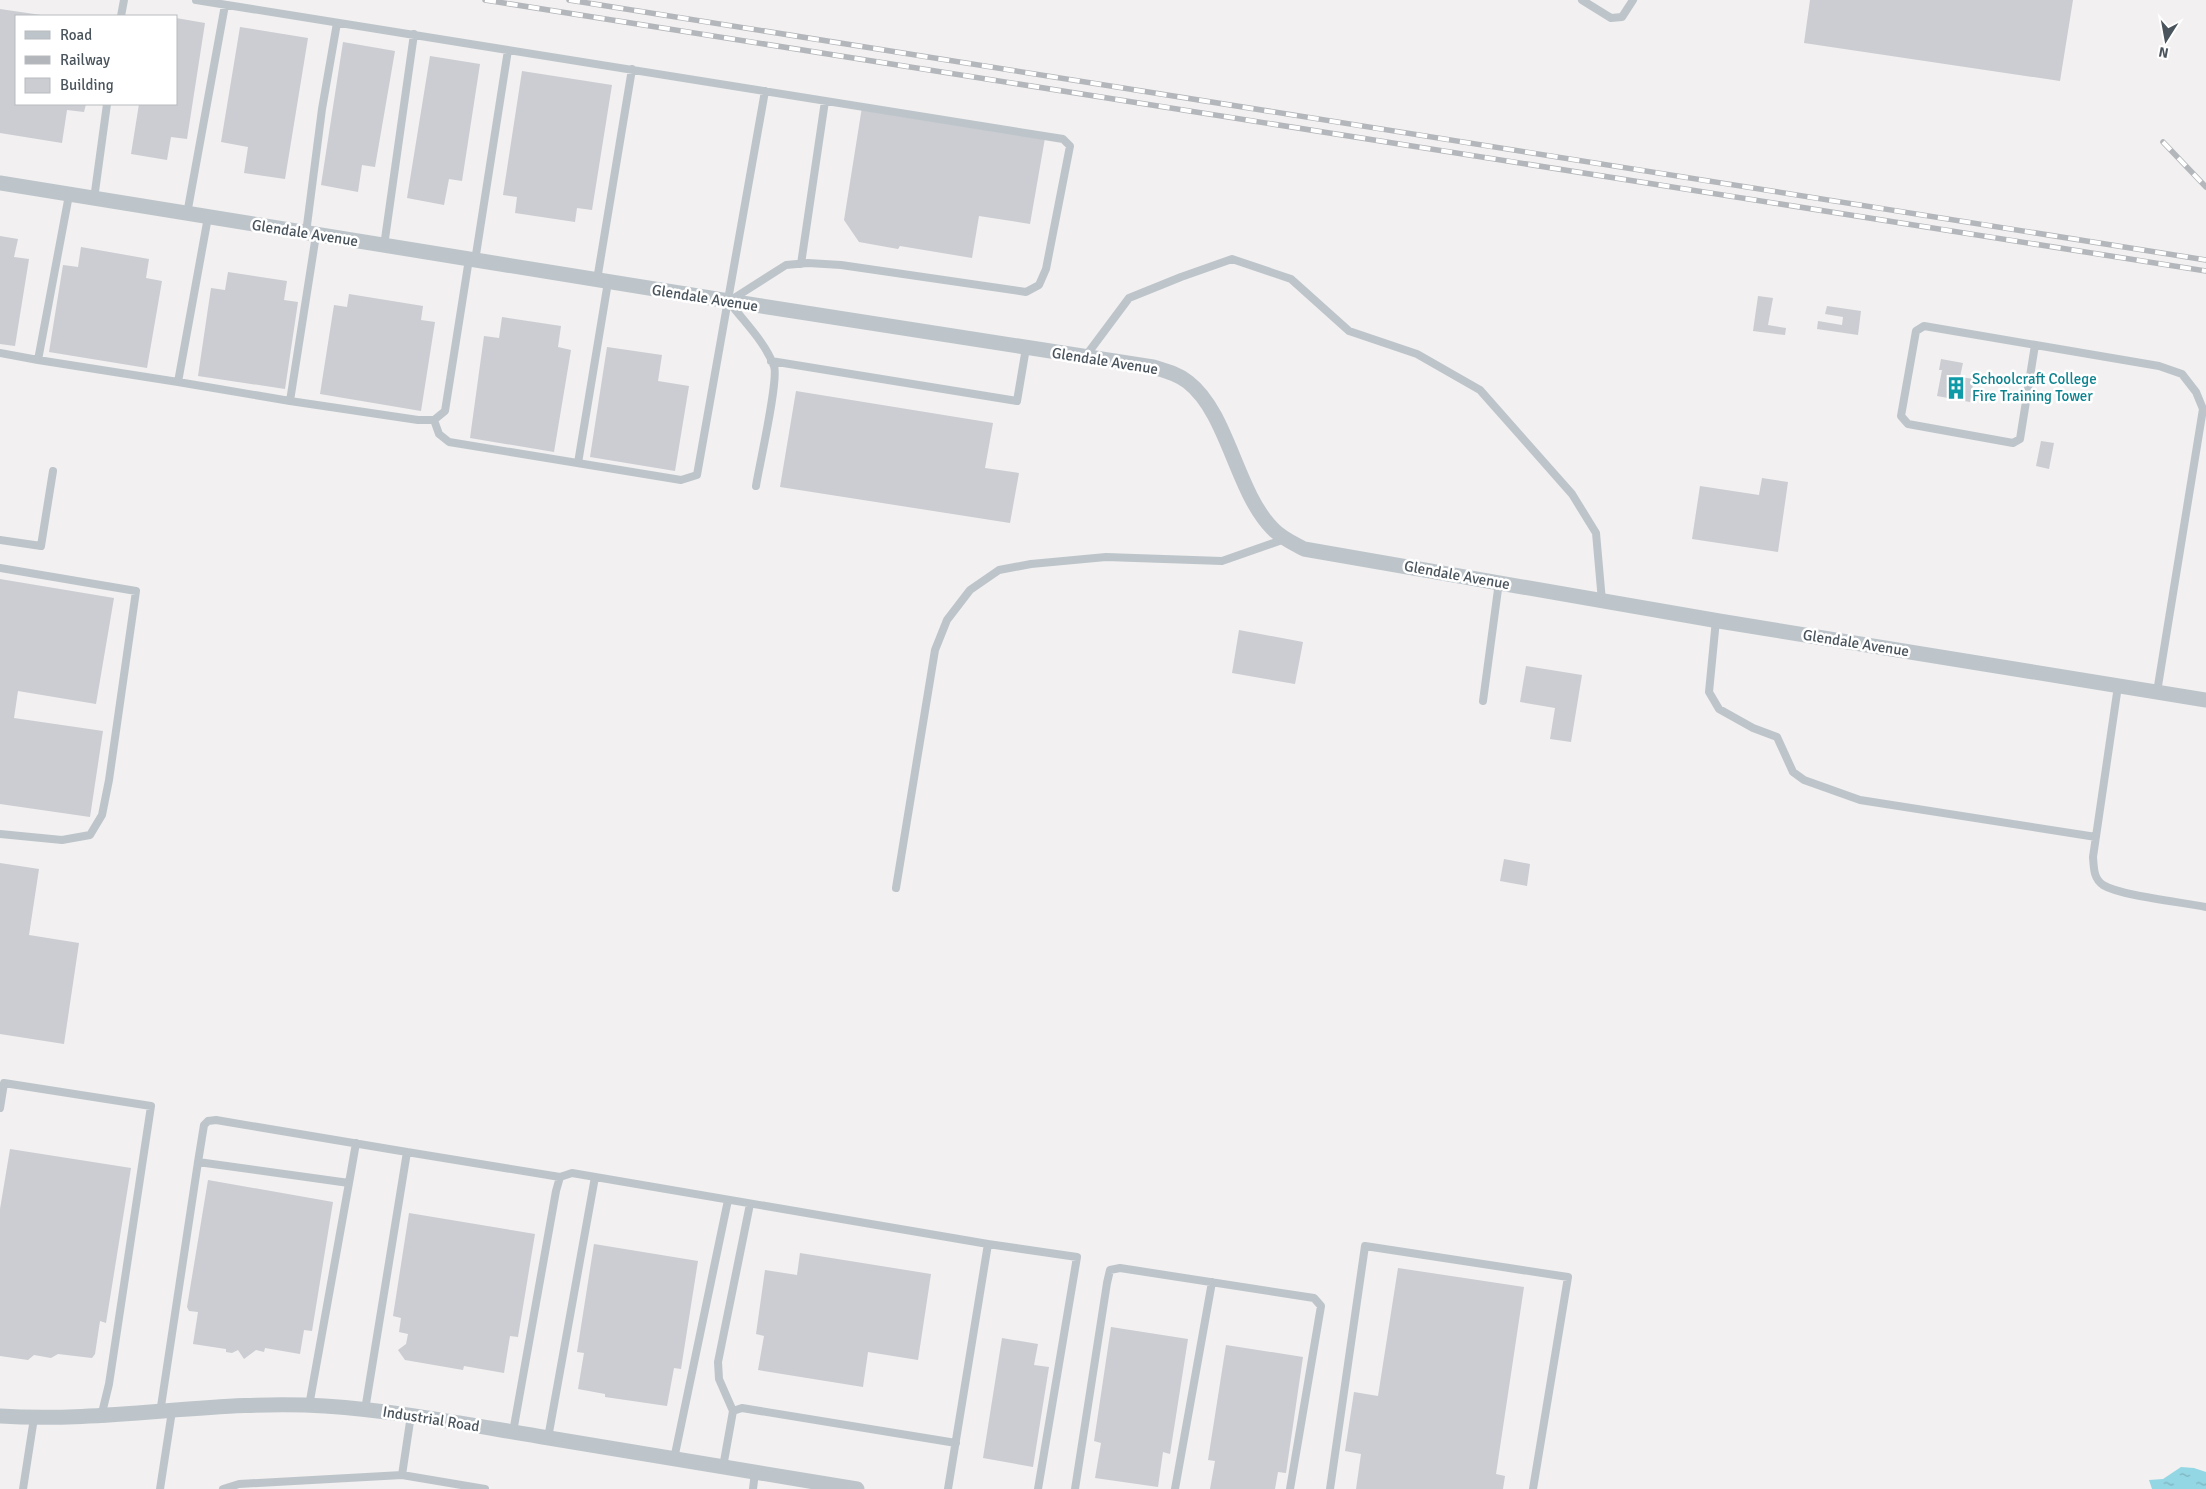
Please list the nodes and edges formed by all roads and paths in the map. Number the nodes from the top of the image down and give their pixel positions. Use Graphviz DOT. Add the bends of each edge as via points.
graph roads {
  1 [pos="124,0"];
  2 [pos="196,0"];
  3 [pos="1582,0"];
  4 [pos="1633,0"];
  5 [pos="225,5"];
  6 [pos="121,15"];
  7 [pos="337,23"];
  8 [pos="414,34"];
  9 [pos="508,50"];
  10 [pos="632,69"];
  11 [pos="765,91"];
  12 [pos="825,101"];
  13 [pos="107,105"];
  14 [pos="0,183"];
  15 [pos="69,195"];
  16 [pos="94,199"];
  17 [pos="187,214"];
  18 [pos="208,217"];
  19 [pos="311,234"];
  20 [pos="384,246"];
  21 [pos="472,260"];
  22 [pos="801,264"];
  23 [pos="603,281"];
  24 [pos="729,302"];
  25 [pos="2035,345"];
  26 [pos="1026,348"];
  27 [pos="0,354"];
  28 [pos="1085,357"];
  29 [pos="38,360"];
  30 [pos="771,361"];
  31 [pos="178,382"];
  32 [pos="290,400"];
  33 [pos="434,420"];
  34 [pos="578,463"];
  35 [pos="53,471"];
  36 [pos="756,486"];
  37 [pos="1286,539"];
  38 [pos="0,540"];
  39 [pos="0,568"];
  40 [pos="1499,582"];
  41 [pos="1602,600"];
  42 [pos="1716,620"];
  43 [pos="2118,686"];
  44 [pos="2157,692"];
  45 [pos="2206,700"];
  46 [pos="1483,701"];
  47 [pos="0,834"];
  48 [pos="2096,837"];
  49 [pos="896,888"];
  50 [pos="2206,907"];
  51 [pos="2,1083"];
  52 [pos="0,1108"];
  53 [pos="356,1143"];
  54 [pos="407,1152"];
  55 [pos="198,1162"];
  56 [pos="560,1177"];
  57 [pos="595,1177"];
  58 [pos="349,1183"];
  59 [pos="728,1200"];
  60 [pos="750,1204"];
  61 [pos="988,1244"];
  62 [pos="1212,1282"];
  63 [pos="309,1406"];
  64 [pos="365,1410"];
  65 [pos="733,1411"];
  66 [pos="166,1412"];
  67 [pos="411,1415"];
  68 [pos="0,1416"];
  69 [pos="101,1417"];
  70 [pos="34,1418"];
  71 [pos="512,1432"];
  72 [pos="548,1438"];
  73 [pos="956,1443"];
  74 [pos="674,1459"];
  75 [pos="723,1467"];
  76 [pos="755,1472"];
  77 [pos="402,1475"];
  78 [pos="278,1485"];
  79 [pos="23,1489"];
  80 [pos="160,1489"];
  81 [pos="223,1489"];
  82 [pos="485,1489"];
  83 [pos="753,1489"];
  84 [pos="858,1489"];
  85 [pos="948,1489"];
  86 [pos="1038,1489"];
  87 [pos="1074,1489"];
  88 [pos="1175,1489"];
  89 [pos="1290,1489"];
  90 [pos="1330,1489"];
  91 [pos="1533,1489"];
  1 -- 6 [label="lane"];
  2 -- 5 [label="lane"];
  3 -- 4 [label="lane" via="1611,18 1622,18"];
  5 -- 7 [label="lane"];
  5 -- 17 [label="lane"];
  7 -- 8 [label="lane"];
  7 -- 19 [label="lane" via="322,109"];
  8 -- 9 [label="lane"];
  8 -- 20 [label="lane"];
  9 -- 10 [label="lane"];
  9 -- 21 [label="lane"];
  10 -- 11 [label="lane"];
  10 -- 23 [label="lane"];
  11 -- 12 [label="lane"];
  11 -- 24 [label="lane"];
  12 -- 22 [label="lane"];
  12 -- 22 [label="lane" via="1062,139 1070,146 1046,269 1039,285 1026,292 841,265"];
  13 -- 16 [label="lane"];
  14 -- 15 [label="street, Glendale Avenue"];
  15 -- 16 [label="street, Glendale Avenue"];
  15 -- 29 [label="lane"];
  16 -- 17 [label="street, Glendale Avenue"];
  17 -- 18 [label="street, Glendale Avenue"];
  18 -- 19 [label="street, Glendale Avenue"];
  18 -- 31 [label="lane"];
  19 -- 20 [label="street, Glendale Avenue"];
  19 -- 32 [label="lane"];
  20 -- 21 [label="street, Glendale Avenue"];
  21 -- 23 [label="street, Glendale Avenue"];
  21 -- 33 [label="lane" via="445,411"];
  22 -- 24 [label="lane" via="786,265"];
  23 -- 24 [label="street, Glendale Avenue"];
  23 -- 34 [label="lane"];
  24 -- 26 [label="street, Glendale Avenue"];
  24 -- 30 [label="lane" via="767,351"];
  24 -- 34 [label="lane" via="697,475 681,480"];
  25 -- 25 [label="lane" via="1924,326 1916,331 1901,416 1908,424 2013,443 2020,438"];
  25 -- 44 [label="lane" via="2159,366 2182,374 2196,392 2203,409"];
  26 -- 28 [label="street, Glendale Avenue"];
  26 -- 30 [label="lane" via="1017,401"];
  27 -- 29 [label="lane"];
  28 -- 37 [label="street, Glendale Avenue" via="1172,372 1196,389 1213,414 1254,503 1272,528"];
  28 -- 41 [label="lane" via="1130,298 1181,277 1232,259 1291,279 1349,331 1417,354 1480,390 1572,494 1596,533"];
  29 -- 31 [label="lane"];
  30 -- 36 [label="lane" via="775,368 772,399"];
  31 -- 32 [label="lane"];
  32 -- 33 [label="lane"];
  33 -- 34 [label="lane" via="439,434 449,442"];
  35 -- 38 [label="lane" via="41,546"];
  37 -- 40 [label="street, Glendale Avenue" via="1304,549"];
  37 -- 49 [label="lane" via="1222,561 1106,557 1031,564 998,570 970,590 947,620 935,650"];
  39 -- 47 [label="lane" via="136,591 102,815 90,835 62,840"];
  40 -- 41 [label="street, Glendale Avenue"];
  40 -- 46 [label="lane"];
  41 -- 42 [label="street, Glendale Avenue"];
  42 -- 43 [label="street, Glendale Avenue"];
  42 -- 48 [label="lane" via="1709,692 1719,709 1777,737 1793,772 1804,780 1860,800"];
  43 -- 44 [label="street, Glendale Avenue"];
  43 -- 48 [label="lane"];
  44 -- 45 [label="street, Glendale Avenue"];
  48 -- 50 [label="lane" via="2094,873 2102,884 2120,892"];
  51 -- 52 [label="lane"];
  51 -- 69 [label="lane" via="151,1106 109,1384"];
  53 -- 54 [label="lane"];
  53 -- 55 [label="lane" via="216,1120 204,1125"];
  53 -- 58 [label="lane"];
  54 -- 56 [label="lane"];
  54 -- 64 [label="lane"];
  55 -- 58 [label="lane"];
  55 -- 66 [label="lane"];
  56 -- 57 [label="lane" via="572,1174"];
  56 -- 71 [label="lane"];
  57 -- 59 [label="lane"];
  57 -- 72 [label="lane"];
  58 -- 63 [label="lane"];
  59 -- 60 [label="lane"];
  59 -- 74 [label="lane"];
  60 -- 61 [label="lane"];
  60 -- 65 [label="lane" via="718,1362 719,1380"];
  61 -- 73 [label="lane"];
  61 -- 86 [label="lane" via="1077,1258"];
  62 -- 87 [label="lane" via="1120,1268 1110,1270"];
  62 -- 88 [label="lane"];
  62 -- 89 [label="lane" via="1314,1298 1321,1306"];
  63 -- 64 [label="street, Industrial Road"];
  63 -- 66 [label="street, Industrial Road" via="221,1407"];
  64 -- 67 [label="street, Industrial Road"];
  65 -- 73 [label="lane" via="742,1408"];
  65 -- 75 [label="lane"];
  66 -- 69 [label="street, Industrial Road"];
  66 -- 80 [label="lane"];
  67 -- 71 [label="street, Industrial Road"];
  67 -- 77 [label="lane"];
  68 -- 70 [label="street, Industrial Road"];
  69 -- 70 [label="street, Industrial Road"];
  70 -- 79 [label="lane"];
  71 -- 72 [label="street, Industrial Road"];
  72 -- 74 [label="street, Industrial Road"];
  73 -- 85 [label="lane"];
  74 -- 75 [label="street, Industrial Road"];
  75 -- 76 [label="street, Industrial Road"];
  76 -- 83 [label="lane"];
  76 -- 84 [label="street, Industrial Road"];
  77 -- 78 [label="lane"];
  77 -- 82 [label="lane"];
  78 -- 81 [label="lane" via="239,1484"];
  90 -- 91 [label="lane" via="1365,1246 1568,1277"];
}
